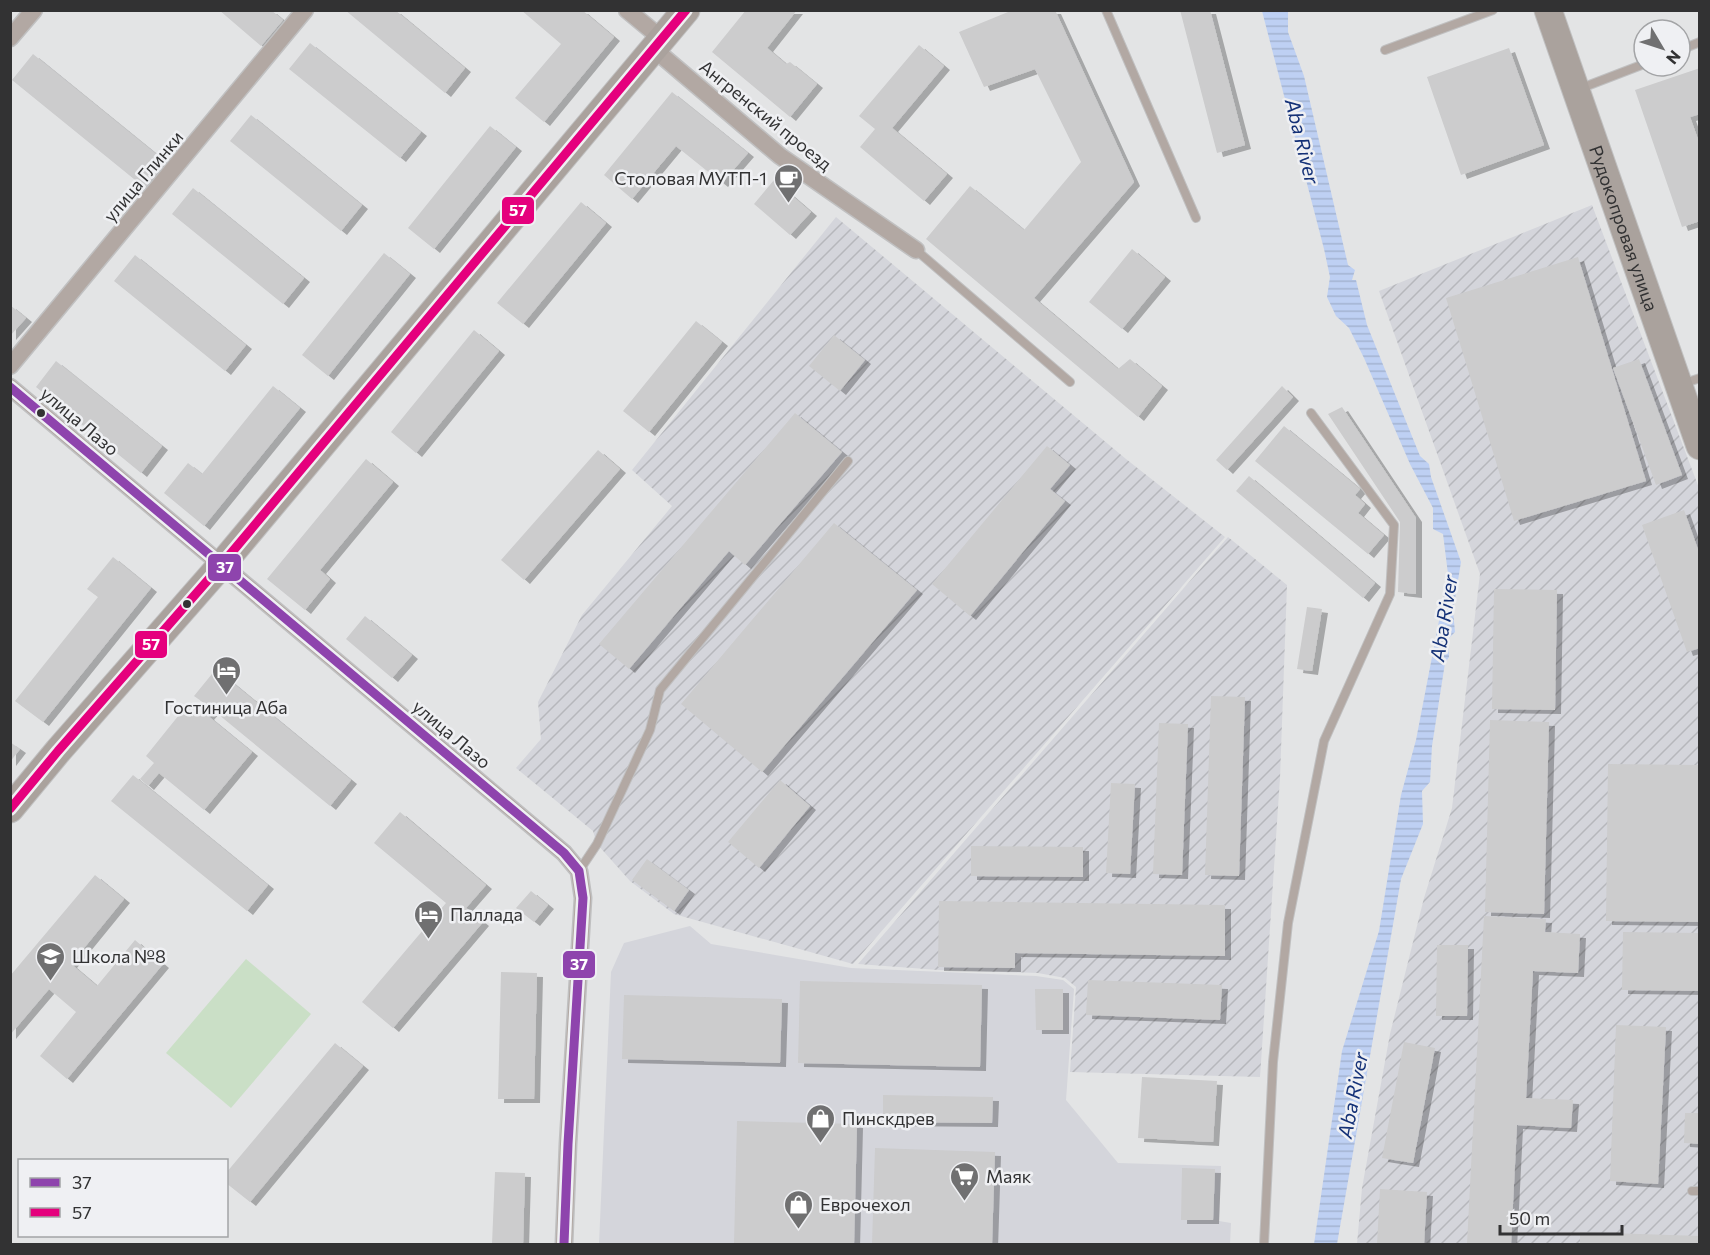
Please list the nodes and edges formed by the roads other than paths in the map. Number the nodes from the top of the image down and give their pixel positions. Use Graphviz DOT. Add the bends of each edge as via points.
graph roads {
  1 [pos="34,10"];
  2 [pos="305,10"];
  3 [pos="627,10"];
  4 [pos="686,10"];
  5 [pos="1106,10"];
  6 [pos="1493,10"];
  7 [pos="1548,10"];
  8 [pos="10,38"];
  9 [pos="658,44"];
  10 [pos="1385,50"];
  11 [pos="1632,69"];
  12 [pos="1576,90"];
  13 [pos="1196,218"];
  14 [pos="916,250"];
  15 [pos="10,366"];
  16 [pos="1689,381"];
  17 [pos="1070,382"];
  18 [pos="10,387"];
  19 [pos="1311,413"];
  20 [pos="1700,446"];
  21 [pos="848,461"];
  22 [pos="222,564"];
  23 [pos="10,809"];
  24 [pos="579,870"];
  25 [pos="564,1245"];
  26 [pos="1264,1245"];
  1 -- 8 [label="street"];
  2 -- 15 [label="street, улица Глинки"];
  3 -- 9 [label="street, Ангренский проезд"];
  4 -- 9 [label="main road"];
  5 -- 13 [label="lane"];
  6 -- 10 [label="lane"];
  7 -- 12 [label="main road, Рудокопровая улица"];
  9 -- 14 [label="street, Ангренский проезд" via="780,156"];
  9 -- 22 [label="main road"];
  11 -- 12 [label="lane"];
  12 -- 16 [label="main road, Рудокопровая улица"];
  14 -- 17 [label="lane"];
  16 -- 20 [label="main road, Рудокопровая улица"];
  18 -- 22 [label="street, улица Лазо"];
  19 -- 26 [label="lane" via="1394,525 1390,594 1324,741 1288,923 1273,1062"];
  21 -- 24 [label="lane" via="660,690 650,730 597,844"];
  22 -- 23 [label="main road"];
  22 -- 24 [label="street, улица Лазо" via="564,853"];
  24 -- 25 [label="street" via="583,898"];
}
